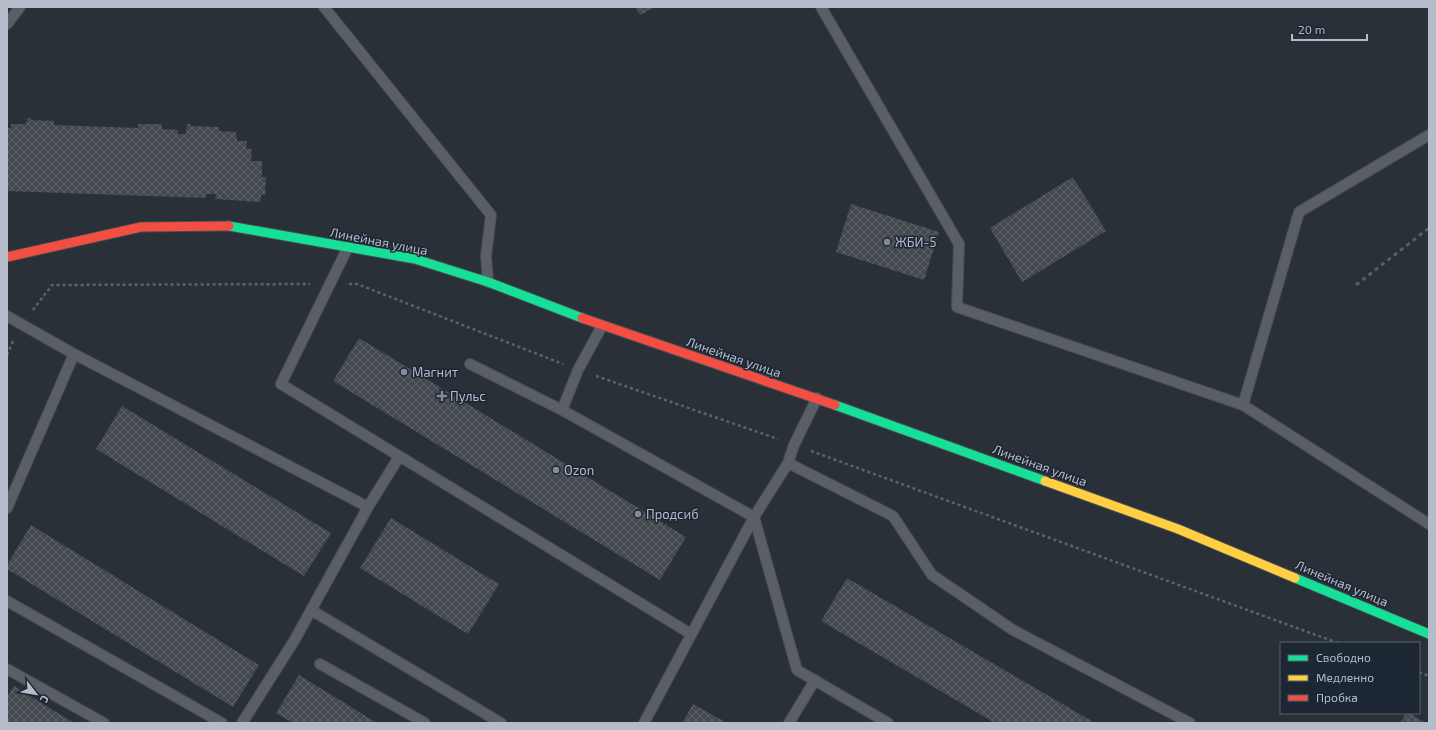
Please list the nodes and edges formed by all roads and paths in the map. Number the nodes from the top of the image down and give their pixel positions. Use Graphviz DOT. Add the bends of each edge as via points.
graph roads {
  1 [pos="20,7"];
  2 [pos="324,7"];
  3 [pos="821,7"];
  4 [pos="7,24"];
  5 [pos="1429,135"];
  6 [pos="348,247"];
  7 [pos="7,257"];
  8 [pos="488,282"];
  9 [pos="329,284"];
  10 [pos="7,316"];
  11 [pos="22,324"];
  12 [pos="602,326"];
  13 [pos="74,354"];
  14 [pos="7,355"];
  15 [pos="470,364"];
  16 [pos="578,370"];
  17 [pos="817,398"];
  18 [pos="1243,405"];
  19 [pos="562,410"];
  20 [pos="794,444"];
  21 [pos="399,457"];
  22 [pos="788,463"];
  23 [pos="368,507"];
  24 [pos="7,508"];
  25 [pos="754,517"];
  26 [pos="1429,524"];
  27 [pos="7,601"];
  28 [pos="311,610"];
  29 [pos="691,634"];
  30 [pos="1429,634"];
  31 [pos="1335,642"];
  32 [pos="320,664"];
  33 [pos="7,669"];
  34 [pos="815,680"];
  35 [pos="497,721"];
  36 [pos="104,723"];
  37 [pos="222,723"];
  38 [pos="242,723"];
  39 [pos="425,723"];
  40 [pos="484,723"];
  41 [pos="644,723"];
  42 [pos="789,723"];
  43 [pos="888,723"];
  44 [pos="1190,723"];
  1 -- 4 [label="lane"];
  2 -- 8 [label="lane" via="490,215 486,256"];
  3 -- 18 [label="lane" via="959,244 957,307"];
  5 -- 18 [label="lane" via="1299,212"];
  6 -- 7 [label="main road, Линейная улица" via="228,226 141,227"];
  6 -- 8 [label="main road, Линейная улица" via="415,259"];
  6 -- 9 [label="lane"];
  8 -- 12 [label="main road, Линейная улица"];
  9 -- 11 [label="path" via="52,285"];
  9 -- 16 [label="path" via="357,284"];
  9 -- 21 [label="lane" via="281,384"];
  10 -- 11 [label="lane"];
  11 -- 13 [label="lane"];
  11 -- 14 [label="path"];
  12 -- 16 [label="lane"];
  12 -- 17 [label="main road, Линейная улица"];
  13 -- 23 [label="lane"];
  13 -- 24 [label="lane"];
  15 -- 19 [label="lane"];
  16 -- 19 [label="lane"];
  16 -- 20 [label="path"];
  17 -- 20 [label="lane"];
  17 -- 30 [label="main road, Линейная улица" via="1178,529"];
  18 -- 26 [label="lane"];
  19 -- 25 [label="lane"];
  20 -- 22 [label="lane"];
  20 -- 31 [label="path"];
  21 -- 23 [label="lane"];
  21 -- 29 [label="lane"];
  22 -- 25 [label="lane"];
  22 -- 44 [label="lane" via="893,516 932,575 1013,630"];
  23 -- 28 [label="lane"];
  25 -- 29 [label="lane"];
  25 -- 34 [label="lane" via="797,670"];
  27 -- 37 [label="lane"];
  28 -- 35 [label="lane"];
  28 -- 38 [label="lane"];
  29 -- 41 [label="lane"];
  32 -- 39 [label="lane"];
  33 -- 36 [label="lane"];
  34 -- 42 [label="lane"];
  34 -- 43 [label="lane"];
  35 -- 40 [label="lane"];
}
